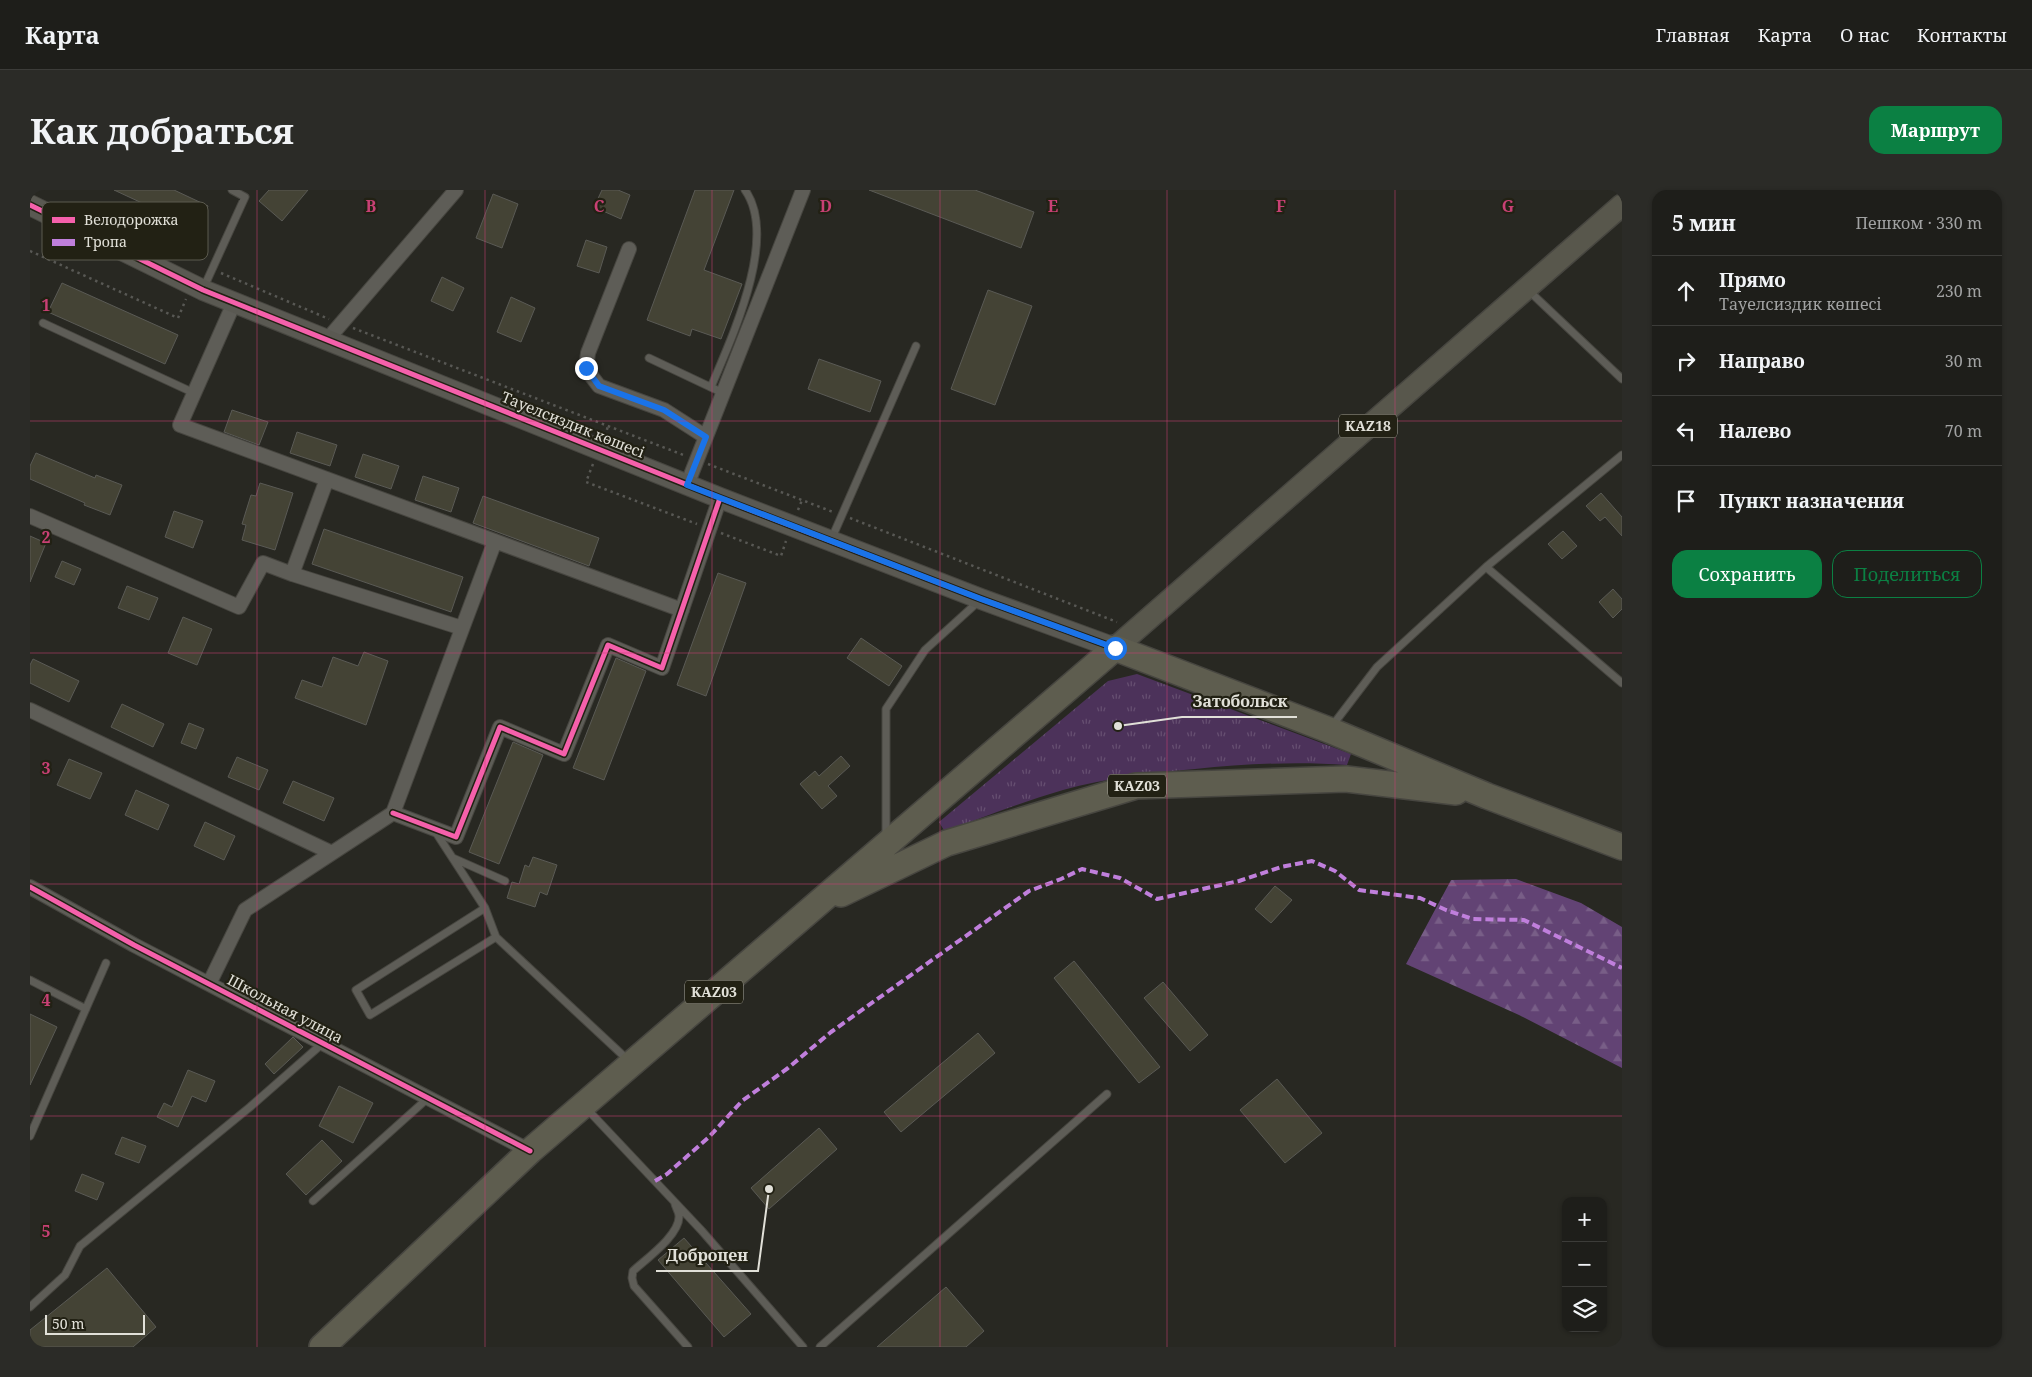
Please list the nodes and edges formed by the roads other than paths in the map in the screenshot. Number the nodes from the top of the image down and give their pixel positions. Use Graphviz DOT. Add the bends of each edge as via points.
graph roads {
  1 [pos="232,190"];
  2 [pos="456,190"];
  3 [pos="745,190"];
  4 [pos="803,190"];
  5 [pos="30,205"];
  6 [pos="1622,205"];
  7 [pos="42,211"];
  8 [pos="629,249"];
  9 [pos="141,260"];
  10 [pos="1526,288"];
  11 [pos="202,290"];
  12 [pos="234,303"];
  13 [pos="43,323"];
  14 [pos="327,340"];
  15 [pos="916,346"];
  16 [pos="649,358"];
  17 [pos="1622,379"];
  18 [pos="717,390"];
  19 [pos="194,393"];
  20 [pos="706,437"];
  21 [pos="1622,455"];
  22 [pos="327,479"];
  23 [pos="687,485"];
  24 [pos="720,498"];
  25 [pos="30,516"];
  26 [pos="495,541"];
  27 [pos="831,541"];
  28 [pos="1486,567"];
  29 [pos="292,574"];
  30 [pos="981,599"];
  31 [pos="682,610"];
  32 [pos="462,628"];
  33 [pos="1115,648"];
  34 [pos="1622,682"];
  35 [pos="30,710"];
  36 [pos="1328,730"];
  37 [pos="1486,796"];
  38 [pos="393,813"];
  39 [pos="434,828"];
  40 [pos="886,845"];
  41 [pos="1622,847"];
  42 [pos="332,853"];
  43 [pos="453,858"];
  44 [pos="505,882"];
  45 [pos="30,887"];
  46 [pos="485,908"];
  47 [pos="810,909"];
  48 [pos="496,937"];
  49 [pos="106,963"];
  50 [pos="30,980"];
  51 [pos="209,984"];
  52 [pos="86,1009"];
  53 [pos="323,1044"];
  54 [pos="632,1063"];
  55 [pos="1107,1094"];
  56 [pos="428,1098"];
  57 [pos="584,1105"];
  58 [pos="30,1136"];
  59 [pos="530,1151"];
  60 [pos="313,1201"];
  61 [pos="674,1202"];
  62 [pos="30,1307"];
  63 [pos="322,1347"];
  64 [pos="688,1347"];
  65 [pos="803,1347"];
  66 [pos="820,1347"];
  1 -- 11 [label="lane" via="245,197"];
  2 -- 14 [label="street"];
  3 -- 18 [label="lane" via="752,203 758,232 755,262"];
  4 -- 18 [label="street"];
  5 -- 7 [label="street, Тауелсиздик көшесі"];
  6 -- 10 [label="main road, KAZ18"];
  8 -- 20 [label="street" via="588,353 586,368 599,386 664,410"];
  9 -- 11 [label="street, Тауелсиздик көшесі"];
  10 -- 17 [label="lane"];
  10 -- 33 [label="main road, KAZ18"];
  11 -- 12 [label="street, Тауелсиздик көшесі"];
  12 -- 14 [label="street, Тауелсиздик көшесі"];
  12 -- 19 [label="street"];
  13 -- 19 [label="lane"];
  14 -- 23 [label="street, Тауелсиздик көшесі"];
  15 -- 27 [label="lane"];
  16 -- 18 [label="lane"];
  18 -- 20 [label="street"];
  19 -- 22 [label="street" via="180,425"];
  20 -- 23 [label="street"];
  21 -- 28 [label="lane"];
  22 -- 26 [label="street"];
  22 -- 29 [label="street"];
  23 -- 24 [label="street, Тауелсиздик көшесі"];
  24 -- 27 [label="street, Тауелсиздик көшесі"];
  24 -- 31 [label="street"];
  25 -- 29 [label="street" via="239,608 264,563"];
  26 -- 31 [label="street"];
  26 -- 32 [label="street"];
  27 -- 30 [label="street, Тауелсиздик көшесі"];
  28 -- 34 [label="lane"];
  28 -- 36 [label="lane" via="1377,667"];
  29 -- 32 [label="street"];
  30 -- 33 [label="street, Тауелсиздик көшесі"];
  30 -- 40 [label="lane" via="925,650 886,709"];
  31 -- 39 [label="street" via="662,668 608,645 564,754 500,726 456,837"];
  32 -- 38 [label="street"];
  33 -- 36 [label="highway, KАZ03"];
  33 -- 40 [label="highway, KАZ03"];
  35 -- 42 [label="street"];
  36 -- 37 [label="highway, KАZ03"];
  37 -- 41 [label="highway, KАZ03"];
  37 -- 47 [label="highway, KАZ03" via="1346,779 1136,786 947,844"];
  38 -- 39 [label="street"];
  38 -- 42 [label="street"];
  39 -- 43 [label="lane"];
  40 -- 47 [label="highway, KАZ03"];
  42 -- 51 [label="street" via="245,910"];
  43 -- 44 [label="lane"];
  43 -- 46 [label="lane"];
  45 -- 51 [label="street, Школьная улица"];
  46 -- 48 [label="lane"];
  46 -- 48 [label="lane" via="356,990 370,1015"];
  47 -- 54 [label="highway, KАZ03"];
  48 -- 54 [label="lane"];
  49 -- 52 [label="lane"];
  50 -- 52 [label="lane"];
  51 -- 53 [label="street, Школьная улица"];
  52 -- 58 [label="lane"];
  53 -- 56 [label="street, Школьная улица"];
  53 -- 62 [label="lane" via="80,1246 65,1275"];
  54 -- 57 [label="highway, KАZ03"];
  55 -- 66 [label="lane"];
  56 -- 59 [label="street, Школьная улица"];
  56 -- 60 [label="lane"];
  57 -- 59 [label="highway, KАZ03"];
  57 -- 61 [label="lane"];
  59 -- 63 [label="highway, KАZ03"];
  61 -- 64 [label="lane" via="678,1224 671,1236 633,1271 632,1278 634,1286"];
  61 -- 65 [label="lane"];
}
